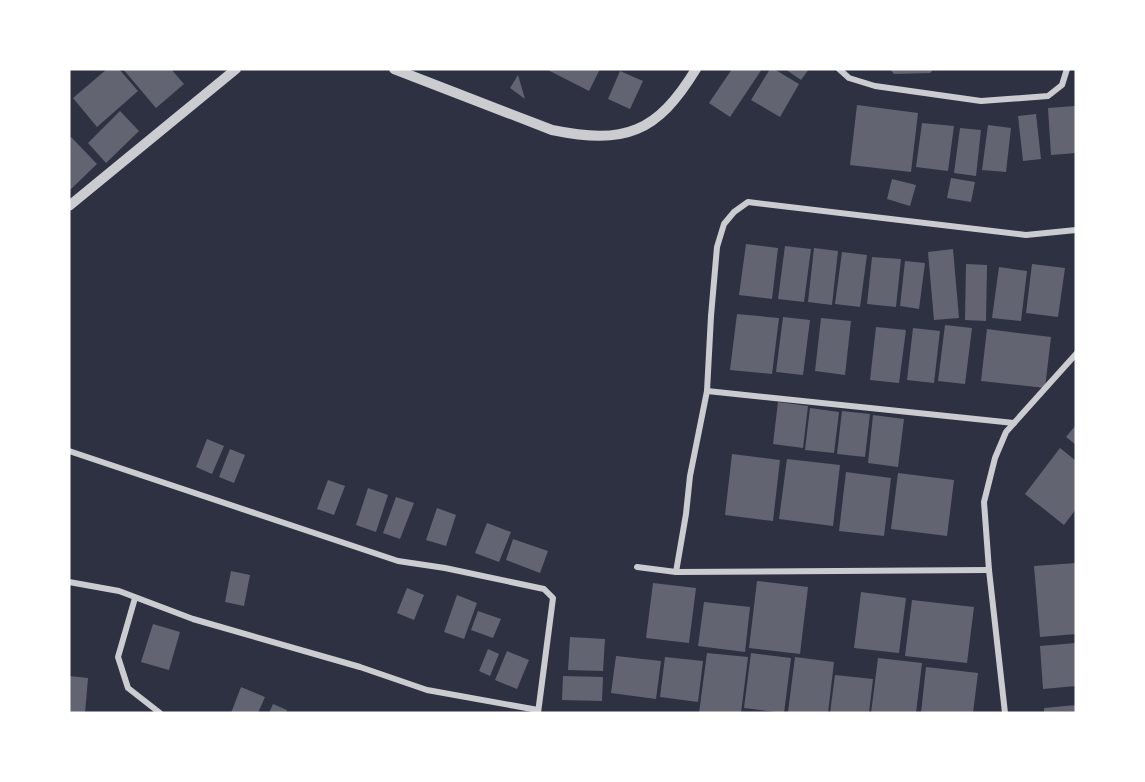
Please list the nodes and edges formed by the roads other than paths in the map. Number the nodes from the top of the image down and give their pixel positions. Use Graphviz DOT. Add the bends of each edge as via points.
graph roads {
  1 [pos="236,69"];
  2 [pos="394,69"];
  3 [pos="696,69"];
  4 [pos="839,69"];
  5 [pos="1067,69"];
  6 [pos="69,207"];
  7 [pos="1076,230"];
  8 [pos="1076,354"];
  9 [pos="707,391"];
  10 [pos="1014,423"];
  11 [pos="69,451"];
  12 [pos="637,567"];
  13 [pos="989,570"];
  14 [pos="676,572"];
  15 [pos="69,582"];
  16 [pos="135,598"];
  17 [pos="538,711"];
  18 [pos="160,713"];
  19 [pos="1005,713"];
  1 -- 6 [label="street"];
  2 -- 3 [label="street" via="552,130 579,136 627,133 644,127 681,94"];
  4 -- 5 [label="street" via="849,78 875,86 981,101 1048,96 1062,86"];
  7 -- 9 [label="street" via="1026,235 748,202 724,224 717,247"];
  8 -- 10 [label="street"];
  9 -- 10 [label="street"];
  9 -- 14 [label="street"];
  10 -- 13 [label="street" via="995,458 984,502"];
  11 -- 17 [label="street" via="398,561 544,589 553,598"];
  12 -- 14 [label="street"];
  13 -- 14 [label="street"];
  13 -- 19 [label="street"];
  15 -- 16 [label="street" via="119,591"];
  16 -- 17 [label="street" via="427,690"];
  16 -- 18 [label="street" via="118,657 128,688"];
}
